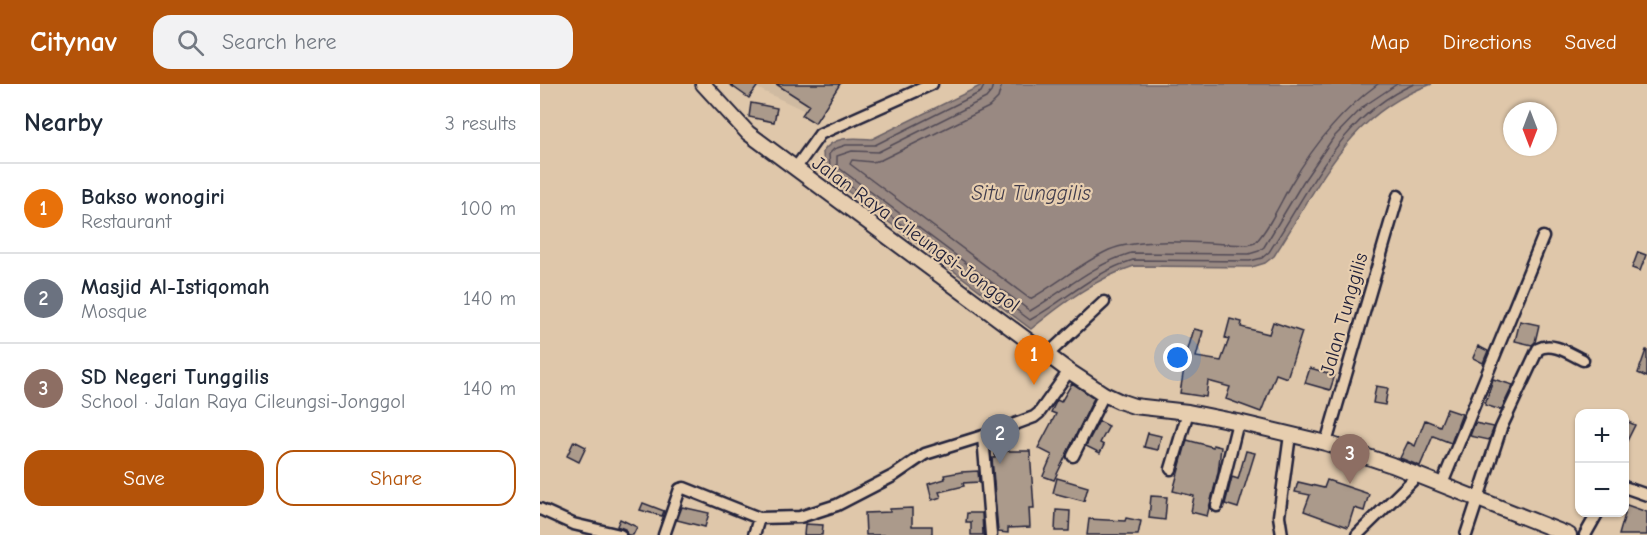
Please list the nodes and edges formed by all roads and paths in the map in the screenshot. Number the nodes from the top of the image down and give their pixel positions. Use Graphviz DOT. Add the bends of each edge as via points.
graph roads {
  1 [pos="703,84"];
  2 [pos="932,84"];
  3 [pos="795,169"];
  4 [pos="1398,196"];
  5 [pos="1543,237"];
  6 [pos="1104,302"];
  7 [pos="1047,355"];
  8 [pos="1583,360"];
  9 [pos="1070,371"];
  10 [pos="1104,394"];
  11 [pos="1188,412"];
  12 [pos="1238,422"];
  13 [pos="1290,435"];
  14 [pos="983,436"];
  15 [pos="1326,443"];
  16 [pos="1073,456"];
  17 [pos="1171,469"];
  18 [pos="1418,475"];
  19 [pos="1442,484"];
  20 [pos="1629,489"];
  21 [pos="1647,495"];
  22 [pos="1479,500"];
  23 [pos="1218,506"];
  24 [pos="540,509"];
  25 [pos="1596,517"];
  26 [pos="759,518"];
  27 [pos="620,535"];
  28 [pos="664,535"];
  29 [pos="754,535"];
  30 [pos="991,535"];
  31 [pos="1282,535"];
  32 [pos="1357,535"];
  33 [pos="1466,535"];
  34 [pos="1569,535"];
  35 [pos="1586,535"];
  1 -- 3 [label="main road, Jalan Raya Cileungsi-Jonggol" via="748,133"];
  2 -- 3 [label="street" via="820,134"];
  3 -- 7 [label="main road, Jalan Raya Cileungsi-Jonggol"];
  4 -- 15 [label="street, Jalan Tunggilis"];
  5 -- 19 [label="street"];
  6 -- 7 [label="street"];
  7 -- 9 [label="main road, Jalan Raya Cileungsi-Jonggol"];
  8 -- 22 [label="street" via="1552,346 1538,348 1502,428"];
  9 -- 10 [label="main road, Jalan Raya Cileungsi-Jonggol"];
  9 -- 14 [label="street" via="1040,413"];
  10 -- 11 [label="main road, Jalan Raya Cileungsi-Jonggol" via="1134,405"];
  10 -- 16 [label="street"];
  11 -- 12 [label="main road, Jalan Raya Cileungsi-Jonggol"];
  11 -- 17 [label="street"];
  12 -- 13 [label="main road, Jalan Raya Cileungsi-Jonggol"];
  12 -- 23 [label="street"];
  13 -- 15 [label="main road, Jalan Raya Cileungsi-Jonggol"];
  13 -- 31 [label="street" via="1279,516"];
  14 -- 26 [label="street" via="925,454 837,505 800,517"];
  14 -- 30 [label="street"];
  15 -- 18 [label="main road, Jalan Raya Cileungsi-Jonggol"];
  18 -- 19 [label="main road, Jalan Raya Cileungsi-Jonggol"];
  18 -- 32 [label="street"];
  19 -- 22 [label="main road, Jalan Raya Cileungsi-Jonggol"];
  20 -- 21 [label="street"];
  22 -- 33 [label="street"];
  22 -- 34 [label="main road, Jalan Raya Cileungsi-Jonggol"];
  24 -- 27 [label="street" via="573,524"];
  25 -- 35 [label="street"];
  26 -- 28 [label="street" via="684,488 680,489"];
  26 -- 29 [label="street"];
}
